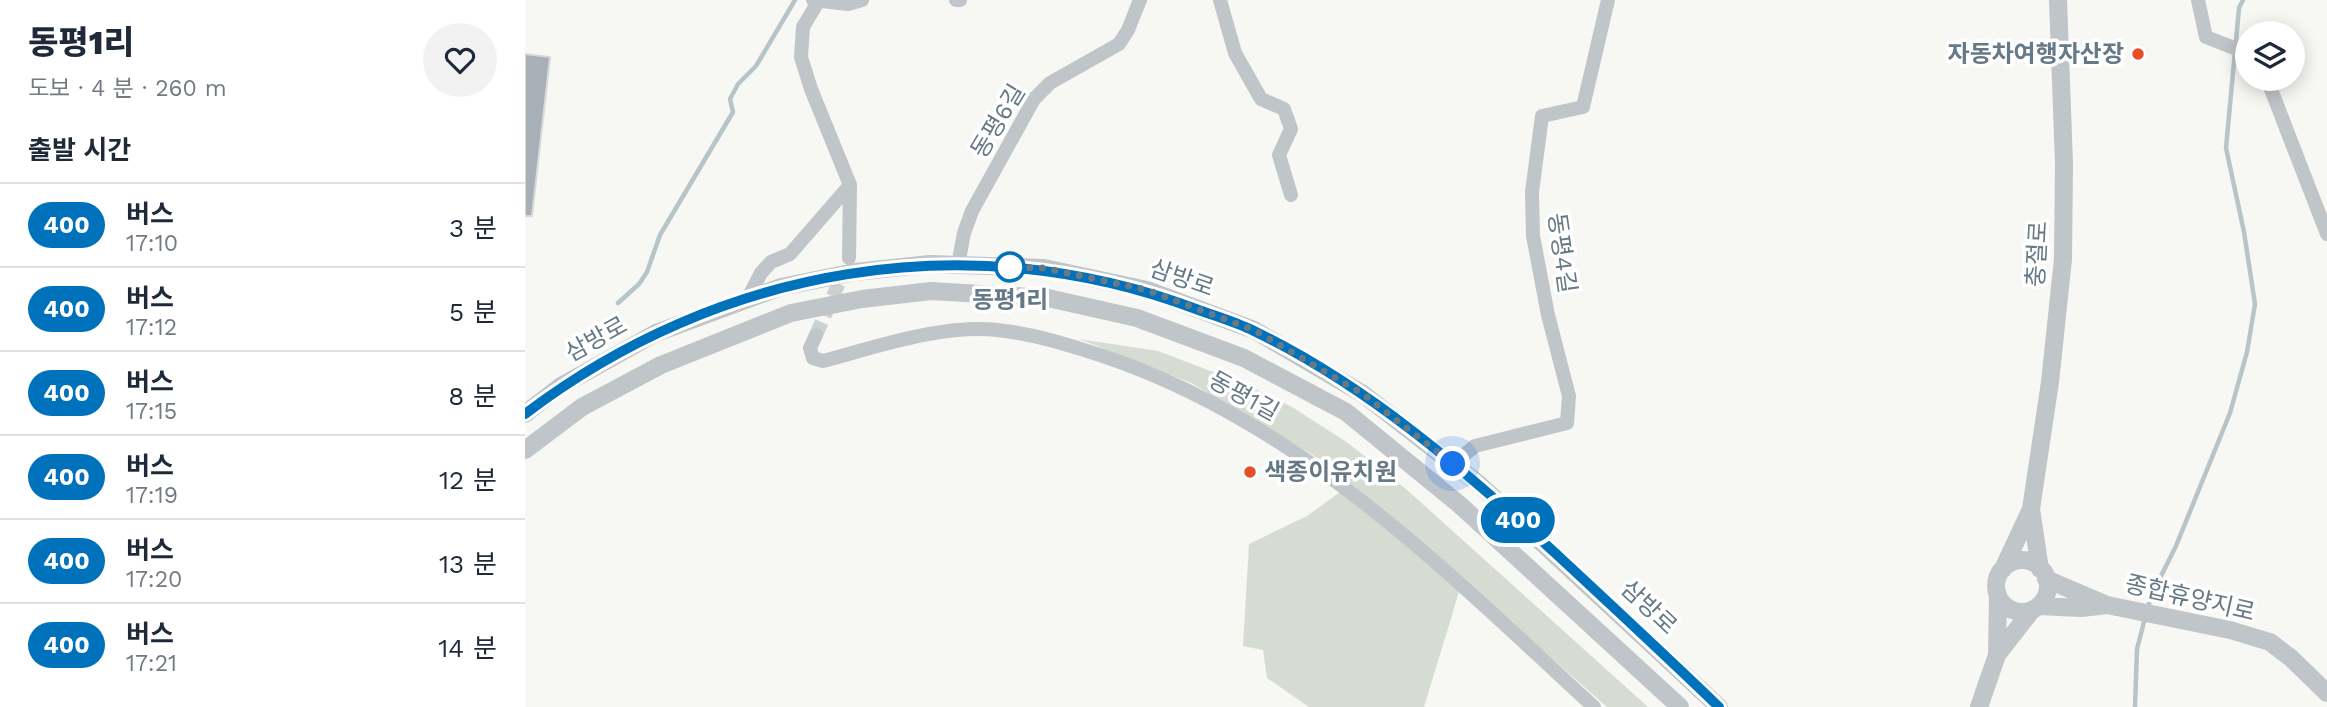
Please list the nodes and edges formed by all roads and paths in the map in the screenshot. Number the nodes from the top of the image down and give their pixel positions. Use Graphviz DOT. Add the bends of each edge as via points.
graph roads {
  1 [pos="862,0"];
  2 [pos="1140,0"];
  3 [pos="1220,0"];
  4 [pos="1608,0"];
  5 [pos="2058,0"];
  6 [pos="2198,0"];
  7 [pos="815,1"];
  8 [pos="2235,48"];
  9 [pos="2272,91"];
  10 [pos="850,185"];
  11 [pos="1291,195"];
  12 [pos="2327,234"];
  13 [pos="849,258"];
  14 [pos="958,265"];
  15 [pos="747,299"];
  16 [pos="816,335"];
  17 [pos="525,414"];
  18 [pos="525,450"];
  19 [pos="1453,464"];
  20 [pos="2031,509"];
  21 [pos="2003,569"];
  22 [pos="2043,574"];
  23 [pos="1998,595"];
  24 [pos="2107,605"];
  25 [pos="2035,608"];
  26 [pos="1997,655"];
  27 [pos="2327,693"];
  28 [pos="1594,707"];
  29 [pos="1680,707"];
  30 [pos="1719,707"];
  31 [pos="1979,707"];
  1 -- 7 [label="street" via="848,4"];
  2 -- 14 [label="street, 동평6길" via="1119,44 1050,83 1034,99 972,211"];
  3 -- 11 [label="street" via="1235,53 1261,99 1284,109 1291,129 1279,155"];
  4 -- 19 [label="street, 동평4길" via="1583,107 1542,116 1532,192 1533,236 1569,396 1567,423 1475,446"];
  5 -- 20 [label="street, 충절로" via="2063,259"];
  6 -- 8 [label="street" via="2206,37"];
  7 -- 10 [label="street" via="803,27 801,57"];
  9 -- 12 [label="street"];
  10 -- 13 [label="street"];
  10 -- 15 [label="street" via="790,254 761,272"];
  14 -- 15 [label="street, 삼방로" via="855,272"];
  14 -- 19 [label="street, 삼방로" via="1044,268 1147,290 1254,330 1363,394"];
  15 -- 17 [label="street, 삼방로" via="656,333 561,386"];
  16 -- 28 [label="street, 동평1길" via="810,348 813,358 823,361 906,339 1004,330 1069,345 1202,396 1309,460 1359,498"];
  18 -- 29 [label="street" via="582,407 661,365 791,313 931,291 1048,298 1137,318 1244,358 1346,412 1460,505"];
  19 -- 30 [label="street, 삼방로"];
  20 -- 21 [label="street, 충절로"];
  20 -- 22 [label="street, 충절로"];
  21 -- 22 [label="street" via="2022,561"];
  21 -- 23 [label="street" via="1997,581"];
  22 -- 24 [label="street, 종합휴양지로"];
  22 -- 25 [label="street" via="2046,595"];
  23 -- 25 [label="street" via="2011,610"];
  23 -- 26 [label="street"];
  24 -- 25 [label="street, 종합휴양지로"];
  24 -- 27 [label="street, 종합휴양지로" via="2270,642"];
  25 -- 26 [label="street"];
  26 -- 31 [label="street"];
}
